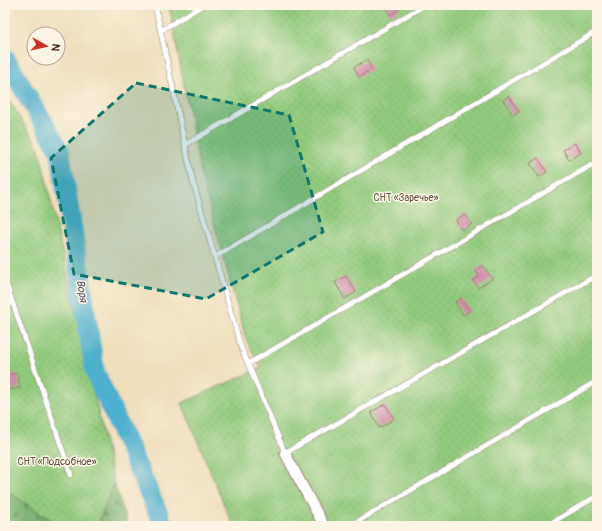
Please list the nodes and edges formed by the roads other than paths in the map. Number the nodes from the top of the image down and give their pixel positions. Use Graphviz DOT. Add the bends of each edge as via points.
graph roads {
  1 [pos="155,5"];
  2 [pos="203,5"];
  3 [pos="425,5"];
  4 [pos="160,31"];
  5 [pos="597,31"];
  6 [pos="185,145"];
  7 [pos="597,162"];
  8 [pos="215,256"];
  9 [pos="597,275"];
  10 [pos="5,280"];
  11 [pos="248,364"];
  12 [pos="597,381"];
  13 [pos="285,453"];
  14 [pos="71,475"];
  15 [pos="597,496"];
  16 [pos="324,526"];
  17 [pos="350,526"];
  18 [pos="546,526"];
  1 -- 4 [label="lane"];
  2 -- 4 [label="lane"];
  3 -- 6 [label="lane"];
  4 -- 6 [label="lane"];
  5 -- 8 [label="lane"];
  6 -- 8 [label="lane"];
  7 -- 11 [label="lane"];
  8 -- 11 [label="lane"];
  9 -- 13 [label="lane"];
  10 -- 14 [label="lane"];
  11 -- 13 [label="lane"];
  12 -- 17 [label="lane"];
  13 -- 16 [label="street"];
  15 -- 18 [label="lane"];
}
